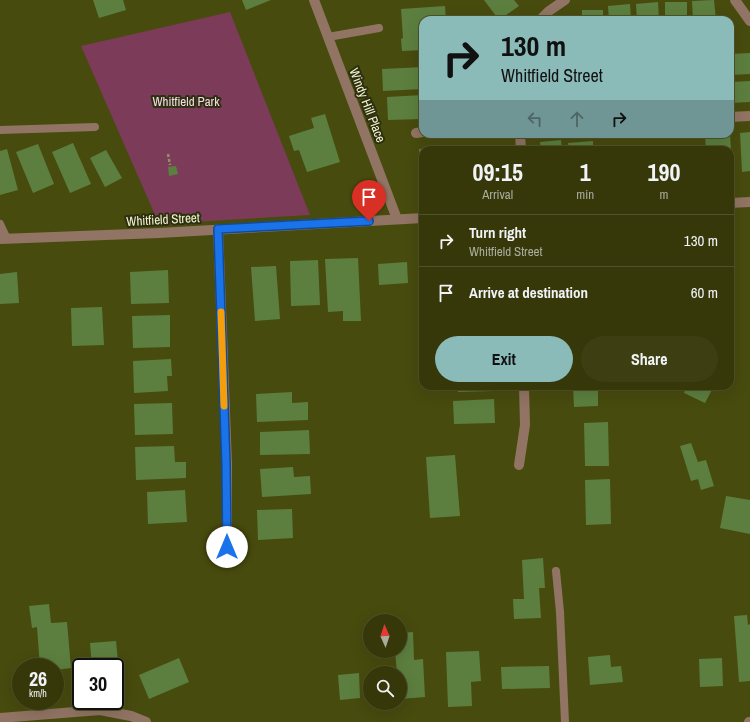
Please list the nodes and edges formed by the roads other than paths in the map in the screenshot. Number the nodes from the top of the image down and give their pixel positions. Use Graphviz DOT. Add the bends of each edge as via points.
graph roads {
  1 [pos="314,0"];
  2 [pos="565,0"];
  3 [pos="735,0"];
  4 [pos="544,16"];
  5 [pos="750,21"];
  6 [pos="379,28"];
  7 [pos="328,37"];
  8 [pos="750,116"];
  9 [pos="734,117"];
  10 [pos="95,126"];
  11 [pos="0,130"];
  12 [pos="750,202"];
  13 [pos="734,203"];
  14 [pos="419,218"];
  15 [pos="397,219"];
  16 [pos="0,224"];
  17 [pos="218,229"];
  18 [pos="4,239"];
  19 [pos="524,390"];
  20 [pos="519,464"];
  21 [pos="227,547"];
  22 [pos="556,570"];
  23 [pos="0,718"];
  24 [pos="146,722"];
  25 [pos="565,722"];
  1 -- 7 [label="street, Windy Hill Place"];
  2 -- 4 [label="street"];
  3 -- 5 [label="street"];
  6 -- 7 [label="lane"];
  7 -- 15 [label="street, Windy Hill Place"];
  8 -- 9 [label="street"];
  10 -- 11 [label="lane"];
  12 -- 13 [label="street"];
  14 -- 15 [label="street, Whitfield Street"];
  15 -- 17 [label="street, Whitfield Street"];
  16 -- 18 [label="lane"];
  17 -- 18 [label="street, Whitfield Street"];
  17 -- 21 [label="street"];
  19 -- 20 [label="street" via="525,425"];
  22 -- 25 [label="lane"];
  23 -- 24 [label="street" via="100,710"];
}
